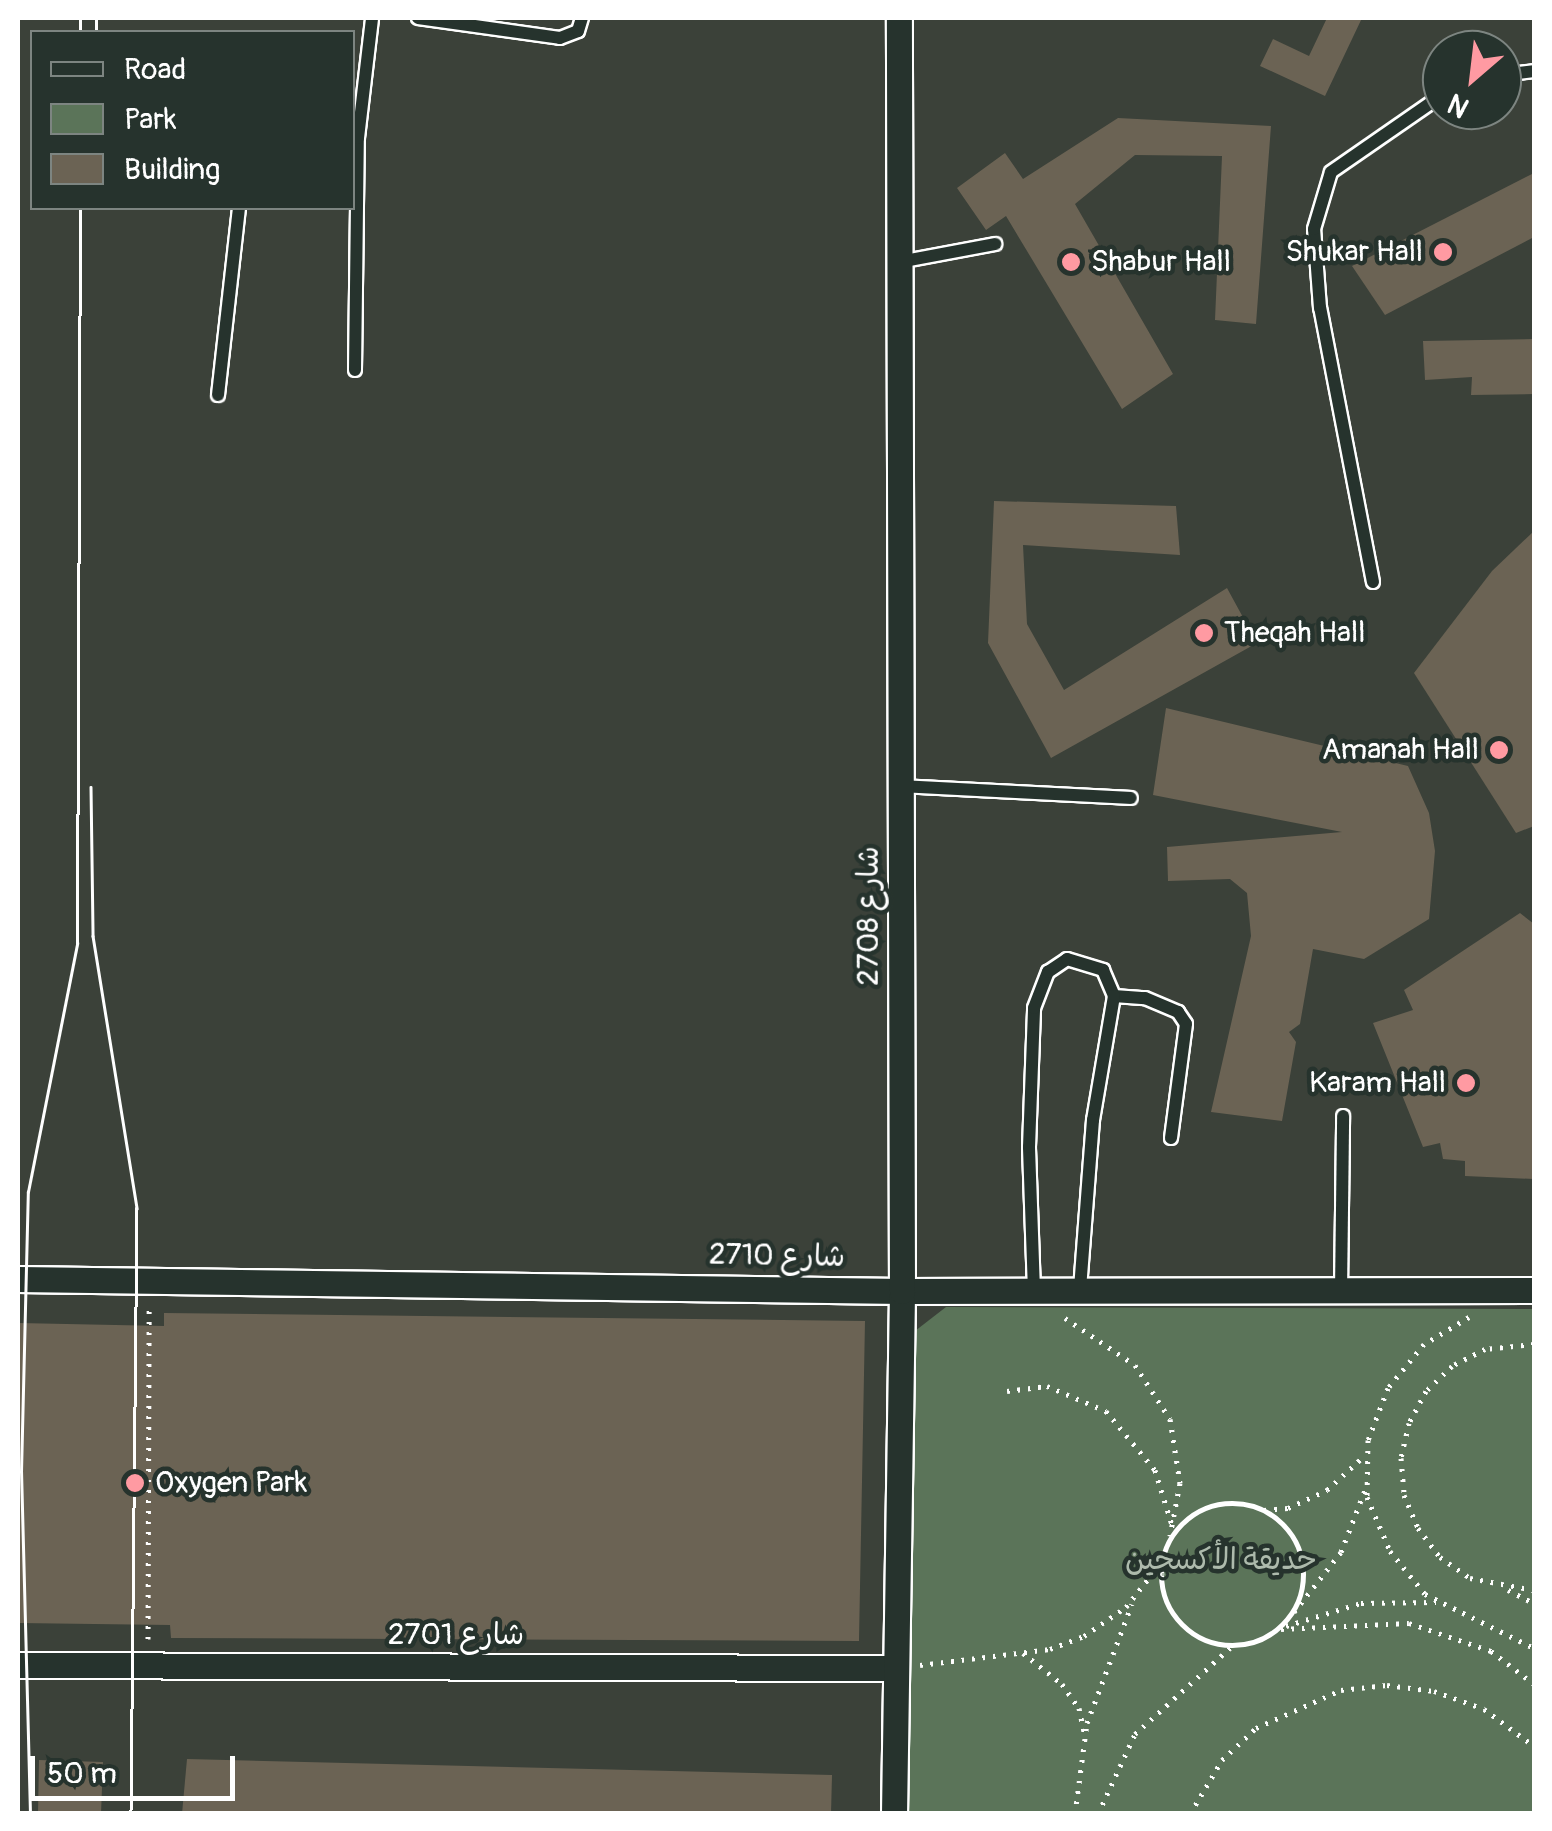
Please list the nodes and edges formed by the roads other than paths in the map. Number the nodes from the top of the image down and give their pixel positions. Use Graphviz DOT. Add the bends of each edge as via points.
graph roads {
  1 [pos="372,18"];
  2 [pos="418,18"];
  3 [pos="582,18"];
  4 [pos="899,18"];
  5 [pos="357,106"];
  6 [pos="1422,108"];
  7 [pos="239,210"];
  8 [pos="995,244"];
  9 [pos="900,262"];
  10 [pos="355,370"];
  11 [pos="218,395"];
  12 [pos="1373,582"];
  13 [pos="902,786"];
  14 [pos="1130,798"];
  15 [pos="1114,996"];
  16 [pos="1342,1116"];
  17 [pos="1172,1138"];
  18 [pos="18,1279"];
  19 [pos="902,1290"];
  20 [pos="1080,1290"];
  21 [pos="1534,1290"];
  22 [pos="1027,1291"];
  23 [pos="1341,1291"];
  24 [pos="18,1665"];
  25 [pos="895,1668"];
  26 [pos="894,1814"];
  1 -- 5 [label="lane"];
  2 -- 3 [label="lane" via="560,38 578,30"];
  4 -- 9 [label="street, شارع 2708"];
  5 -- 10 [label="lane"];
  6 -- 12 [label="lane" via="1339,164 1314,228 1320,308"];
  7 -- 11 [label="lane"];
  8 -- 9 [label="lane"];
  9 -- 13 [label="street, شارع 2708"];
  13 -- 14 [label="lane"];
  13 -- 19 [label="street, شارع 2708"];
  15 -- 17 [label="lane" via="1145,998 1178,1012 1186,1024"];
  15 -- 20 [label="lane" via="1094,1120"];
  15 -- 22 [label="lane" via="1103,970 1067,959 1048,972 1034,1008"];
  16 -- 23 [label="lane"];
  18 -- 19 [label="street, شارع 2710"];
  19 -- 22 [label="street, شارع 2710"];
  19 -- 25 [label="street, شارع 2708"];
  20 -- 22 [label="street, شارع 2710"];
  20 -- 23 [label="street, شارع 2710"];
  21 -- 23 [label="street, شارع 2710"];
  24 -- 25 [label="street, شارع 2701"];
  25 -- 26 [label="street, شارع 2708"];
}
